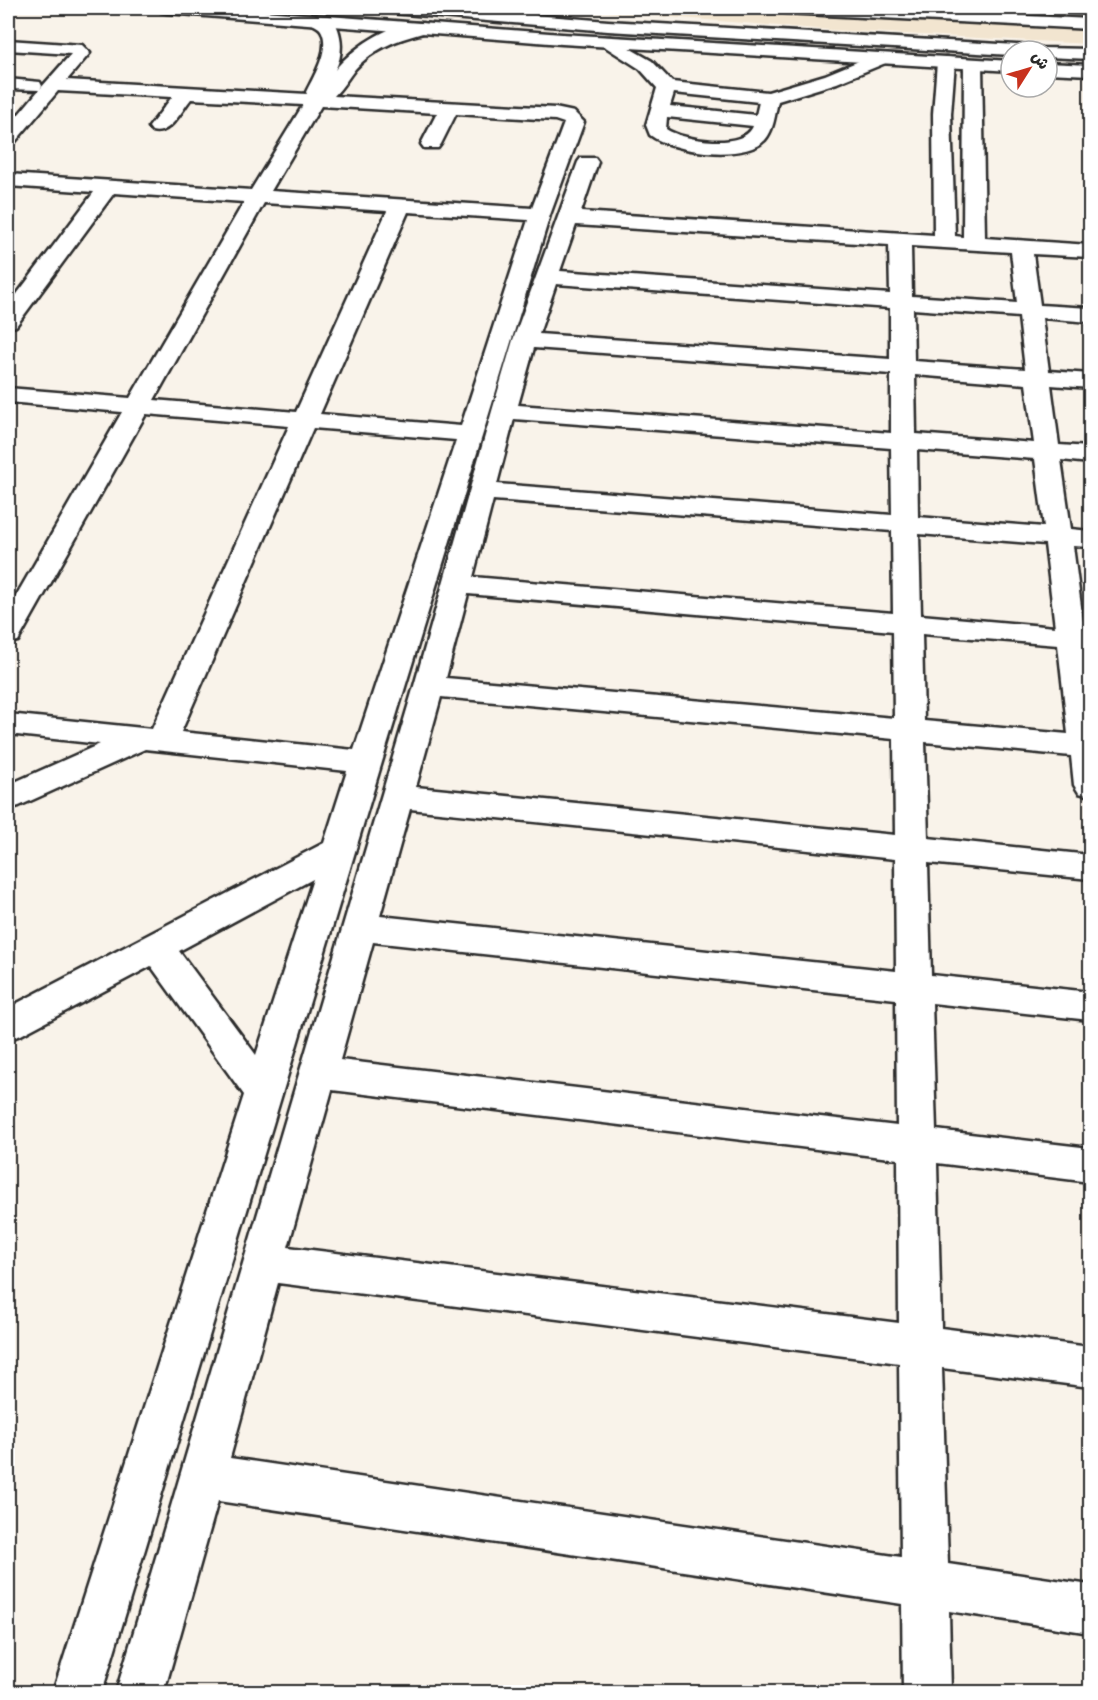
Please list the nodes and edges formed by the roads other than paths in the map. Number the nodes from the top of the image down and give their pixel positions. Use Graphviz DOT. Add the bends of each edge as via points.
graph roads {
  1 [pos="167,8"];
  2 [pos="392,8"];
  3 [pos="786,8"];
  4 [pos="437,9"];
  5 [pos="316,20"];
  6 [pos="1090,24"];
  7 [pos="421,28"];
  8 [pos="610,42"];
  9 [pos="8,45"];
  10 [pos="999,49"];
  11 [pos="1059,53"];
  12 [pos="1090,54"];
  13 [pos="882,58"];
  14 [pos="946,62"];
  15 [pos="973,64"];
  16 [pos="999,65"];
  17 [pos="1059,69"];
  18 [pos="1090,70"];
  19 [pos="334,73"];
  20 [pos="8,84"];
  21 [pos="43,85"];
  22 [pos="666,87"];
  23 [pos="186,92"];
  24 [pos="769,98"];
  25 [pos="943,104"];
  26 [pos="973,106"];
  27 [pos="449,108"];
  28 [pos="659,111"];
  29 [pos="8,114"];
  30 [pos="763,121"];
  31 [pos="159,127"];
  32 [pos="8,138"];
  33 [pos="943,143"];
  34 [pos="431,144"];
  35 [pos="974,145"];
  36 [pos="588,162"];
  37 [pos="8,180"];
  38 [pos="108,187"];
  39 [pos="257,197"];
  40 [pos="400,206"];
  41 [pos="554,217"];
  42 [pos="945,234"];
  43 [pos="974,236"];
  44 [pos="900,239"];
  45 [pos="1021,247"];
  46 [pos="1090,251"];
  47 [pos="549,277"];
  48 [pos="901,302"];
  49 [pos="1030,311"];
  50 [pos="1090,315"];
  51 [pos="8,321"];
  52 [pos="525,340"];
  53 [pos="903,367"];
  54 [pos="1038,377"];
  55 [pos="1090,381"];
  56 [pos="8,395"];
  57 [pos="138,406"];
  58 [pos="504,411"];
  59 [pos="305,420"];
  60 [pos="470,434"];
  61 [pos="904,441"];
  62 [pos="1048,451"];
  63 [pos="1090,454"];
  64 [pos="481,491"];
  65 [pos="905,525"];
  66 [pos="1059,537"];
  67 [pos="1090,539"];
  68 [pos="456,584"];
  69 [pos="907,623"];
  70 [pos="8,634"];
  71 [pos="1081,638"];
  72 [pos="429,686"];
  73 [pos="8,724"];
  74 [pos="909,731"];
  75 [pos="152,739"];
  76 [pos="1088,747"];
  77 [pos="366,762"];
  78 [pos="1090,785"];
  79 [pos="397,796"];
  80 [pos="8,798"];
  81 [pos="912,849"];
  82 [pos="339,850"];
  83 [pos="1090,867"];
  84 [pos="358,927"];
  85 [pos="156,946"];
  86 [pos="914,987"];
  87 [pos="1090,1006"];
  88 [pos="8,1025"];
  89 [pos="317,1073"];
  90 [pos="263,1093"];
  91 [pos="917,1144"];
  92 [pos="1090,1166"];
  93 [pos="264,1263"];
  94 [pos="921,1346"];
  95 [pos="1090,1367"];
  96 [pos="201,1476"];
  97 [pos="925,1585"];
  98 [pos="1090,1609"];
  99 [pos="77,1692"];
  100 [pos="140,1692"];
  101 [pos="927,1692"];
  1 -- 5 [label="main road"];
  2 -- 4 [label="main road"];
  3 -- 6 [label="main road"];
  4 -- 10 [label="main road" via="608,26"];
  5 -- 7 [label="main road"];
  5 -- 19 [label="main road" via="331,29"];
  7 -- 8 [label="main road"];
  7 -- 19 [label="main road" via="387,36"];
  8 -- 13 [label="main road"];
  8 -- 22 [label="main road" via="646,65"];
  9 -- 21 [label="main road" via="66,48"];
  11 -- 12 [label="main road"];
  13 -- 14 [label="main road"];
  13 -- 24 [label="main road"];
  14 -- 15 [label="main road"];
  14 -- 25 [label="main road"];
  15 -- 16 [label="main road"];
  15 -- 26 [label="main road"];
  17 -- 18 [label="main road"];
  19 -- 23 [label="main road"];
  19 -- 27 [label="main road"];
  19 -- 39 [label="main road"];
  20 -- 21 [label="main road"];
  21 -- 23 [label="main road"];
  21 -- 29 [label="main road"];
  21 -- 32 [label="main road"];
  22 -- 24 [label="main road"];
  22 -- 28 [label="main road"];
  23 -- 31 [label="main road"];
  24 -- 30 [label="main road"];
  25 -- 26 [label="main road"];
  25 -- 33 [label="main road"];
  26 -- 35 [label="main road"];
  27 -- 34 [label="main road"];
  27 -- 41 [label="main road" via="555,114 573,120"];
  28 -- 30 [label="main road"];
  28 -- 30 [label="main road" via="657,131 664,136 676,142 711,146 754,140"];
  33 -- 35 [label="main road"];
  33 -- 42 [label="main road"];
  35 -- 43 [label="main road"];
  36 -- 41 [label="main road"];
  37 -- 38 [label="main road"];
  38 -- 39 [label="main road"];
  38 -- 51 [label="main road"];
  39 -- 40 [label="main road"];
  39 -- 57 [label="main road"];
  40 -- 41 [label="main road"];
  40 -- 59 [label="main road"];
  41 -- 44 [label="main road"];
  41 -- 47 [label="main road"];
  41 -- 60 [label="main road"];
  42 -- 43 [label="main road"];
  42 -- 44 [label="main road"];
  43 -- 45 [label="main road"];
  44 -- 48 [label="main road"];
  45 -- 46 [label="main road"];
  45 -- 49 [label="main road"];
  47 -- 48 [label="main road"];
  47 -- 52 [label="main road"];
  48 -- 49 [label="main road"];
  48 -- 53 [label="main road"];
  49 -- 50 [label="main road"];
  49 -- 54 [label="main road"];
  52 -- 53 [label="main road"];
  52 -- 58 [label="main road"];
  53 -- 54 [label="main road"];
  53 -- 61 [label="main road"];
  54 -- 55 [label="main road"];
  54 -- 62 [label="main road"];
  56 -- 57 [label="main road"];
  57 -- 59 [label="main road"];
  57 -- 70 [label="main road"];
  58 -- 61 [label="main road"];
  58 -- 64 [label="main road"];
  59 -- 60 [label="main road"];
  59 -- 75 [label="main road"];
  60 -- 77 [label="main road"];
  61 -- 62 [label="main road"];
  61 -- 65 [label="main road"];
  62 -- 63 [label="main road"];
  62 -- 66 [label="main road"];
  64 -- 65 [label="main road"];
  64 -- 68 [label="main road"];
  65 -- 66 [label="main road"];
  65 -- 69 [label="main road"];
  66 -- 67 [label="main road"];
  66 -- 71 [label="main road"];
  68 -- 69 [label="main road"];
  68 -- 72 [label="main road"];
  69 -- 71 [label="main road"];
  69 -- 74 [label="main road"];
  71 -- 76 [label="main road"];
  72 -- 74 [label="main road"];
  72 -- 79 [label="main road"];
  73 -- 75 [label="main road"];
  74 -- 76 [label="main road"];
  74 -- 81 [label="main road"];
  75 -- 77 [label="main road"];
  75 -- 80 [label="main road"];
  76 -- 78 [label="main road"];
  77 -- 82 [label="main road"];
  79 -- 81 [label="main road"];
  79 -- 84 [label="main road"];
  81 -- 83 [label="main road"];
  81 -- 86 [label="main road"];
  82 -- 85 [label="main road"];
  82 -- 90 [label="main road"];
  84 -- 86 [label="main road"];
  84 -- 89 [label="main road"];
  85 -- 88 [label="main road"];
  85 -- 90 [label="main road"];
  86 -- 87 [label="main road"];
  86 -- 91 [label="main road"];
  89 -- 91 [label="main road"];
  89 -- 93 [label="main road"];
  90 -- 99 [label="main road"];
  91 -- 92 [label="main road"];
  91 -- 94 [label="main road"];
  93 -- 94 [label="main road"];
  93 -- 96 [label="main road"];
  94 -- 95 [label="main road"];
  94 -- 97 [label="main road"];
  96 -- 97 [label="main road"];
  96 -- 100 [label="main road"];
  97 -- 98 [label="main road"];
  97 -- 101 [label="main road"];
}
